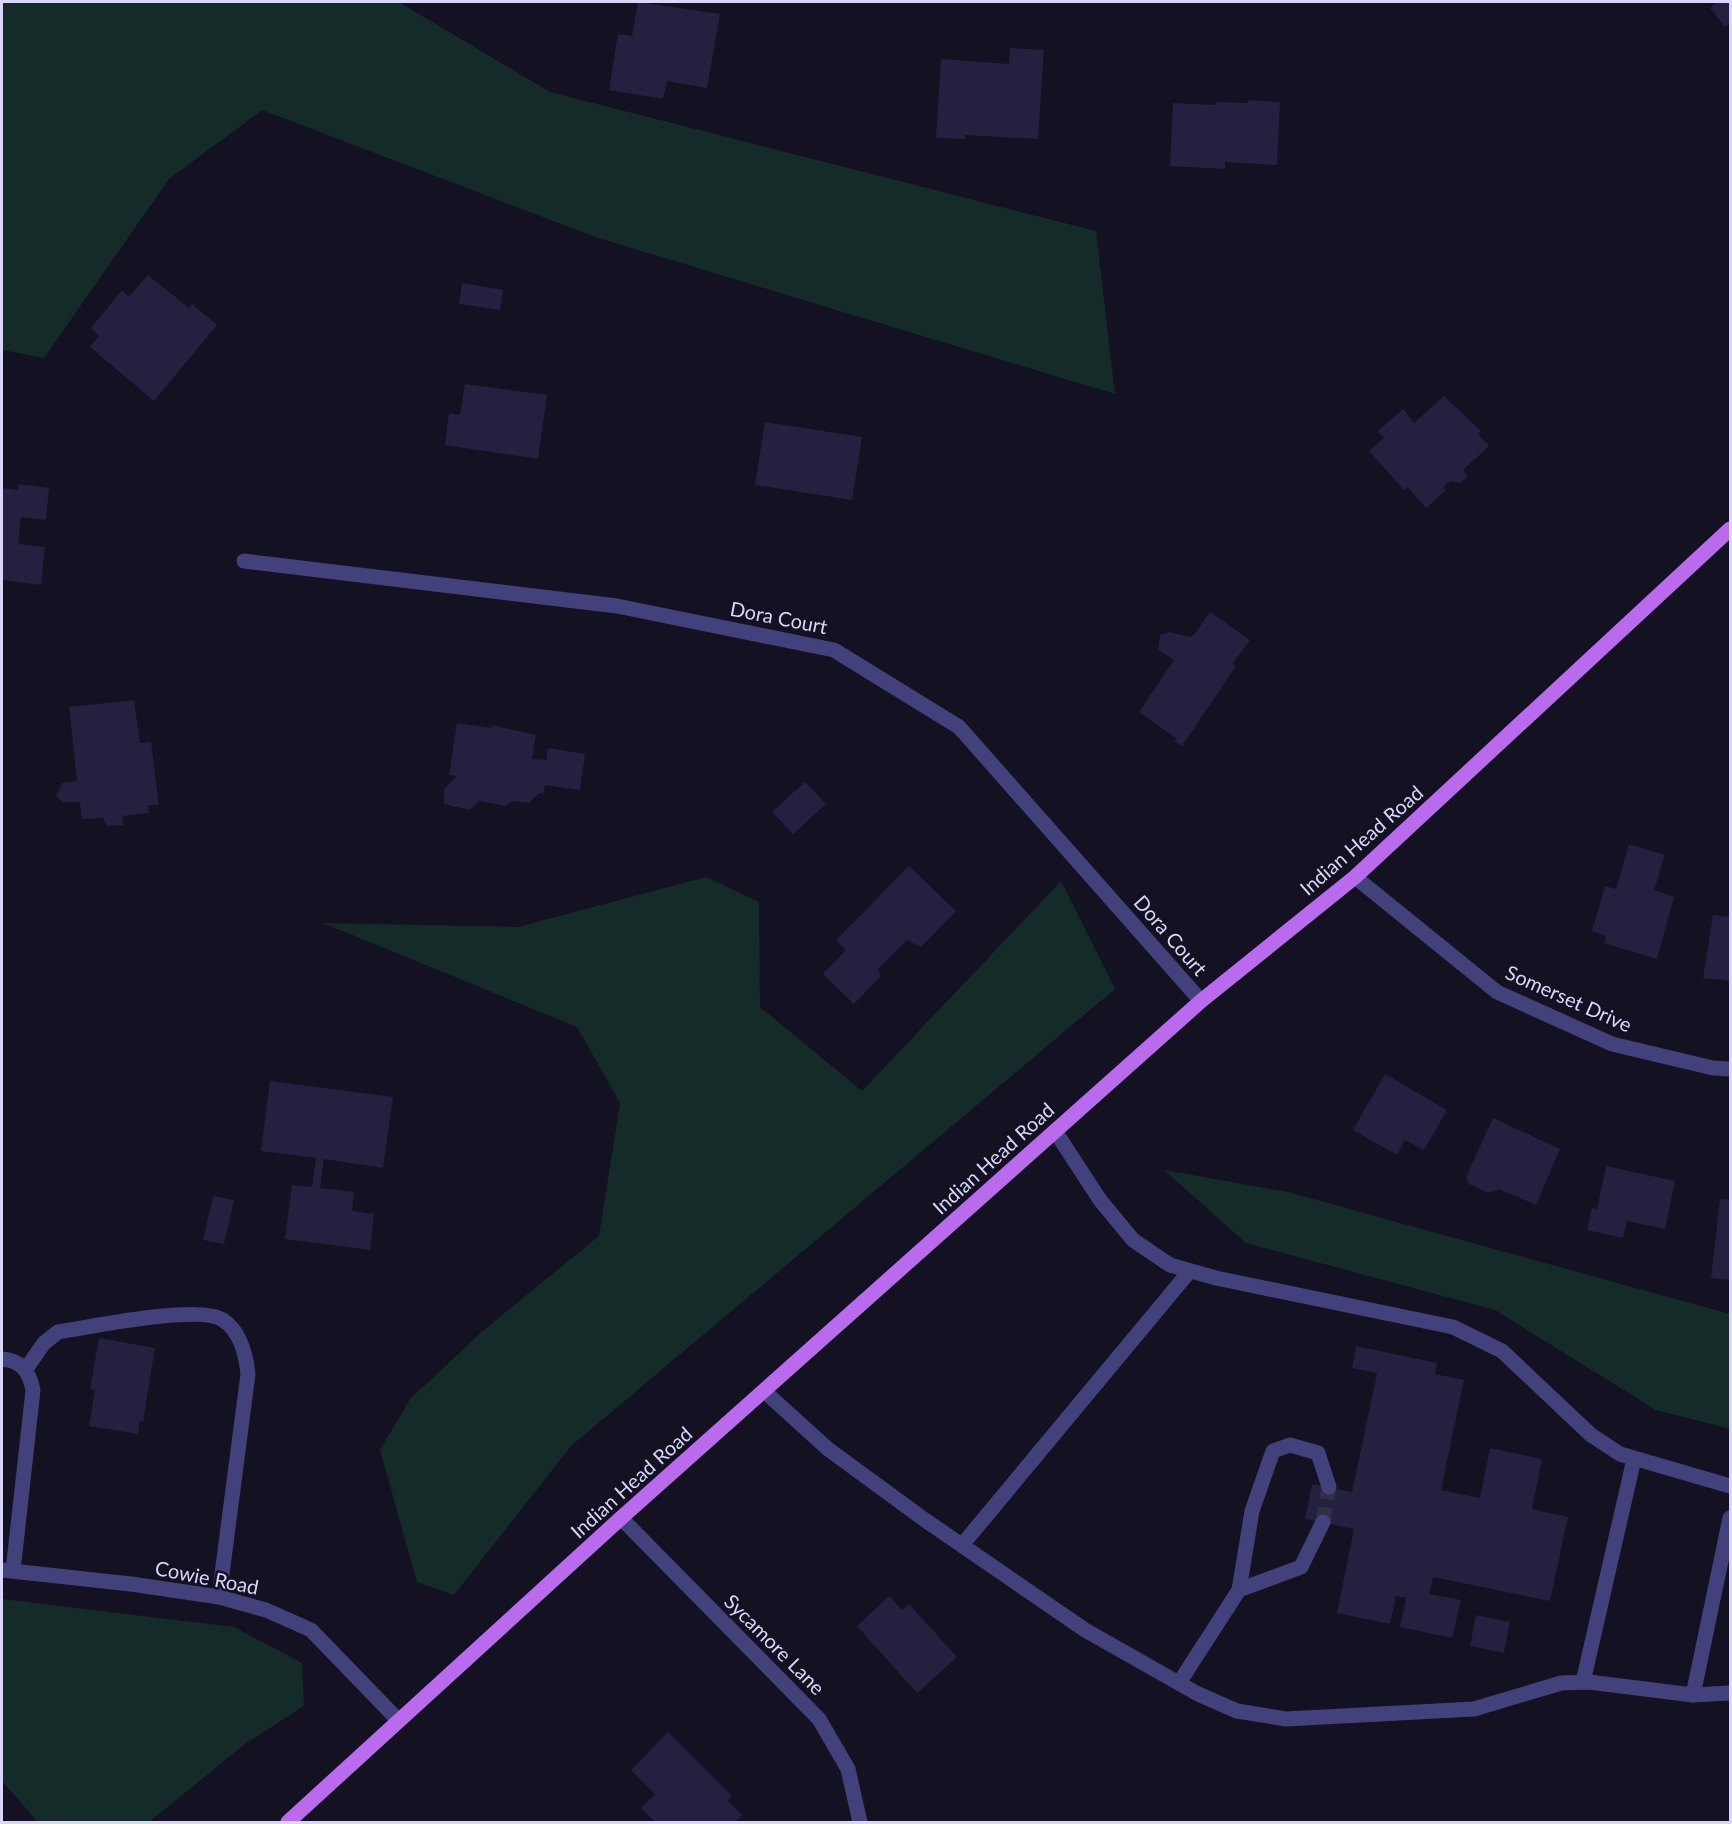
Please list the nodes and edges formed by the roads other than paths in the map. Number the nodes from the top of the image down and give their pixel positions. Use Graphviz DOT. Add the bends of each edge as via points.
graph roads {
  1 [pos="1731,529"];
  2 [pos="244,561"];
  3 [pos="1355,877"];
  4 [pos="1201,1001"];
  5 [pos="1731,1069"];
  6 [pos="1054,1131"];
  7 [pos="1189,1272"];
  8 [pos="2,1359"];
  9 [pos="26,1369"];
  10 [pos="764,1391"];
  11 [pos="1635,1459"];
  12 [pos="1731,1486"];
  13 [pos="1329,1487"];
  14 [pos="621,1518"];
  15 [pos="1731,1518"];
  16 [pos="1323,1522"];
  17 [pos="962,1545"];
  18 [pos="7,1571"];
  19 [pos="1239,1590"];
  20 [pos="219,1597"];
  21 [pos="1583,1682"];
  22 [pos="1179,1683"];
  23 [pos="1731,1693"];
  24 [pos="1693,1695"];
  25 [pos="398,1720"];
  26 [pos="288,1822"];
  27 [pos="860,1822"];
  1 -- 3 [label="main road, Indian Head Road"];
  2 -- 4 [label="street, Dora Court" via="617,606 834,650 959,727"];
  3 -- 4 [label="main road, Indian Head Road"];
  3 -- 5 [label="street, Somerset Drive" via="1497,992 1612,1044"];
  4 -- 6 [label="main road, Indian Head Road"];
  6 -- 7 [label="street" via="1100,1200 1133,1240 1170,1265"];
  6 -- 10 [label="main road, Indian Head Road"];
  7 -- 11 [label="street" via="1454,1328 1502,1351 1592,1435"];
  7 -- 17 [label="street"];
  8 -- 9 [label="street" via="13,1360"];
  9 -- 18 [label="street" via="33,1390"];
  9 -- 20 [label="street" via="44,1342 58,1332 192,1314 224,1321 239,1339 248,1374"];
  10 -- 14 [label="main road, Indian Head Road"];
  10 -- 17 [label="street" via="828,1449"];
  11 -- 12 [label="street"];
  11 -- 21 [label="street"];
  13 -- 19 [label="street" via="1318,1453 1290,1445 1273,1451 1252,1510"];
  14 -- 25 [label="main road, Indian Head Road"];
  14 -- 27 [label="street, Sycamore Lane" via="819,1719 848,1769"];
  15 -- 24 [label="street"];
  16 -- 19 [label="street" via="1301,1567"];
  17 -- 22 [label="street" via="1085,1629"];
  18 -- 20 [label="street, Cowie Road"];
  19 -- 22 [label="street"];
  20 -- 25 [label="street, Cowie Road" via="266,1610 311,1630"];
  21 -- 22 [label="street" via="1561,1683 1474,1709 1286,1719 1237,1711"];
  21 -- 24 [label="street"];
  23 -- 24 [label="street"];
  25 -- 26 [label="main road, Indian Head Road"];
}
